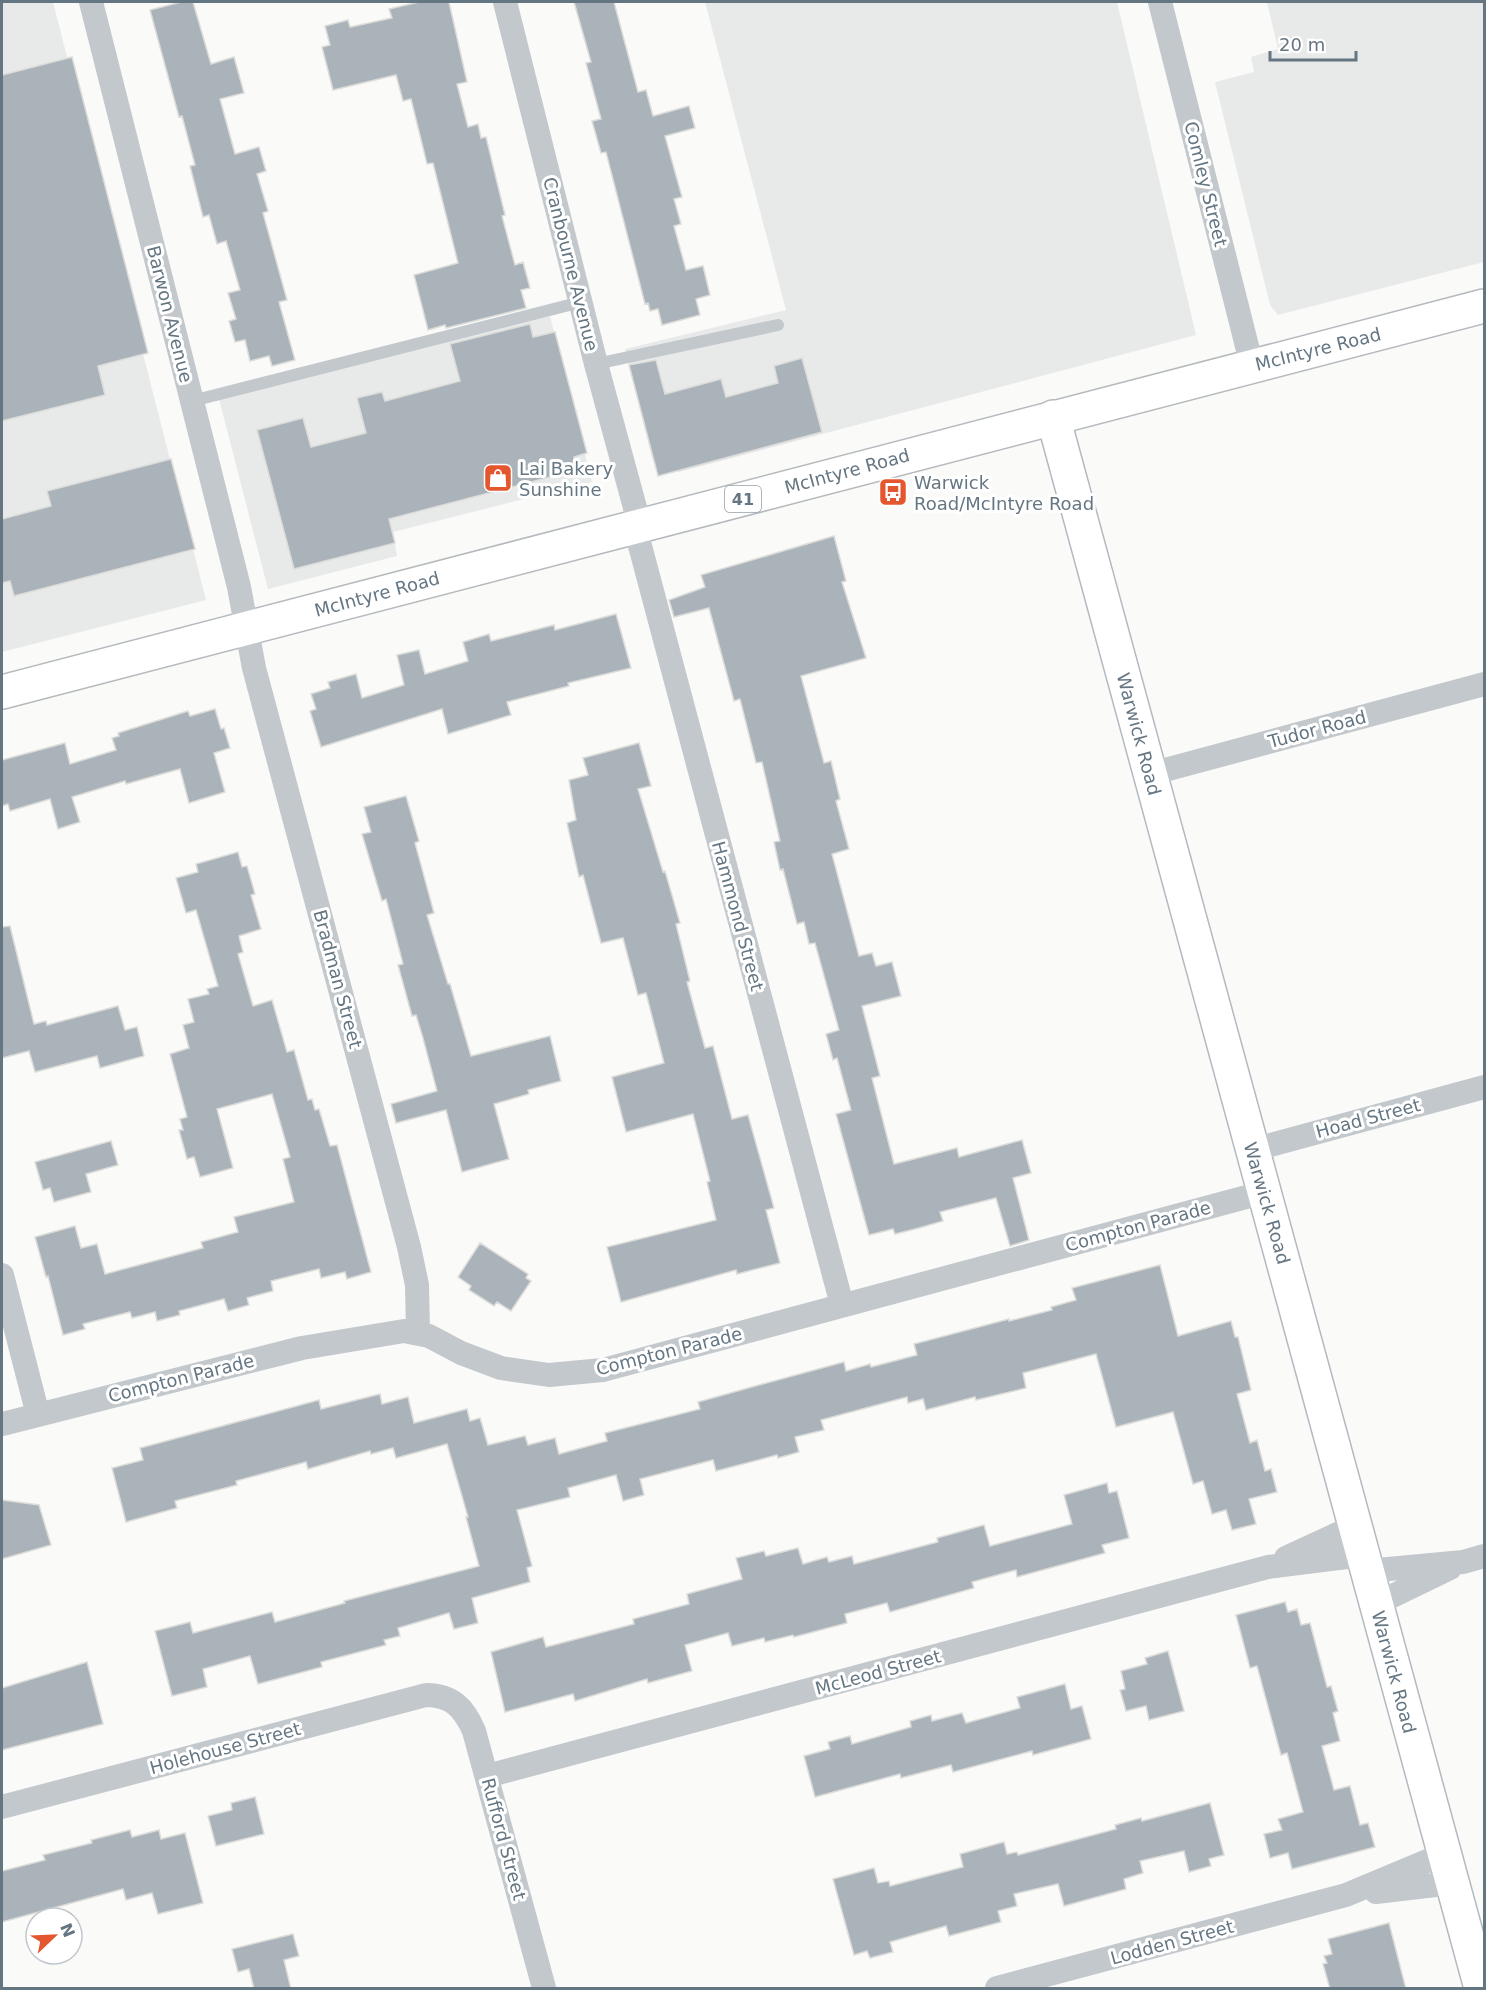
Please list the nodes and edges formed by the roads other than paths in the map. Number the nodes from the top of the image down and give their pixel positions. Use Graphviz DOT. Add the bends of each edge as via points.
graph roads {
  1 [pos="91,2"];
  2 [pos="505,2"];
  3 [pos="1160,2"];
  4 [pos="581,302"];
  5 [pos="1485,306"];
  6 [pos="778,325"];
  7 [pos="596,364"];
  8 [pos="1252,366"];
  9 [pos="192,401"];
  10 [pos="1053,417"];
  11 [pos="638,527"];
  12 [pos="247,627"];
  13 [pos="1485,684"];
  14 [pos="2,692"];
  15 [pos="1150,774"];
  16 [pos="1485,1087"];
  17 [pos="1252,1150"];
  18 [pos="1265,1192"];
  19 [pos="2,1275"];
  20 [pos="843,1305"];
  21 [pos="418,1333"];
  22 [pos="38,1415"];
  23 [pos="2,1424"];
  24 [pos="1361,1551"];
  25 [pos="1474,1559"];
  26 [pos="1376,1604"];
  27 [pos="448,1698"];
  28 [pos="487,1776"];
  29 [pos="2,1808"];
  30 [pos="1448,1869"];
  31 [pos="1478,1955"];
  32 [pos="1039,1983"];
  33 [pos="1483,1988"];
  34 [pos="544,1989"];
  35 [pos="997,1989"];
  1 -- 9 [label="street, Barwon Avenue"];
  2 -- 4 [label="street, Cranbourne Avenue"];
  3 -- 8 [label="street, Comley Street"];
  4 -- 7 [label="street, Cranbourne Avenue"];
  4 -- 9 [label="lane"];
  5 -- 8 [label="street, McIntyre Road / 41"];
  6 -- 7 [label="lane"];
  7 -- 11 [label="street, Cranbourne Avenue"];
  8 -- 10 [label="street, McIntyre Road / 41"];
  9 -- 12 [label="street, Barwon Avenue"];
  10 -- 11 [label="street, McIntyre Road / 41"];
  10 -- 15 [label="street, Warwick Road"];
  11 -- 12 [label="street, McIntyre Road / 41"];
  11 -- 20 [label="street, Hammond Street"];
  12 -- 14 [label="street, McIntyre Road / 41"];
  12 -- 21 [label="street, Bradman Street" via="254,668 409,1247 417,1285"];
  13 -- 15 [label="street, Tudor Road"];
  15 -- 17 [label="street, Warwick Road"];
  16 -- 17 [label="street, Hoad Street"];
  17 -- 18 [label="street, Warwick Road"];
  18 -- 20 [label="street, Compton Parade"];
  18 -- 24 [label="street, Warwick Road"];
  19 -- 22 [label="street"];
  20 -- 21 [label="street, Compton Parade" via="632,1364 575,1374 549,1375 501,1368"];
  21 -- 22 [label="street, Compton Parade" via="404,1330 302,1348"];
  22 -- 23 [label="street, Compton Parade"];
  24 -- 25 [label="street, McLeod Street"];
  24 -- 26 [label="street, Warwick Road"];
  24 -- 28 [label="street, McLeod Street" via="1268,1567"];
  25 -- 26 [label="street"];
  26 -- 30 [label="street, Warwick Road"];
  27 -- 28 [label="street, Rufford Street" via="470,1720"];
  27 -- 29 [label="street, Holehouse Street" via="426,1695"];
  28 -- 34 [label="street, Rufford Street"];
  30 -- 31 [label="street, Warwick Road"];
  30 -- 32 [label="street, Lodden Street"];
  31 -- 33 [label="street, Warwick Road"];
  32 -- 35 [label="street, Lodden Street"];
}
